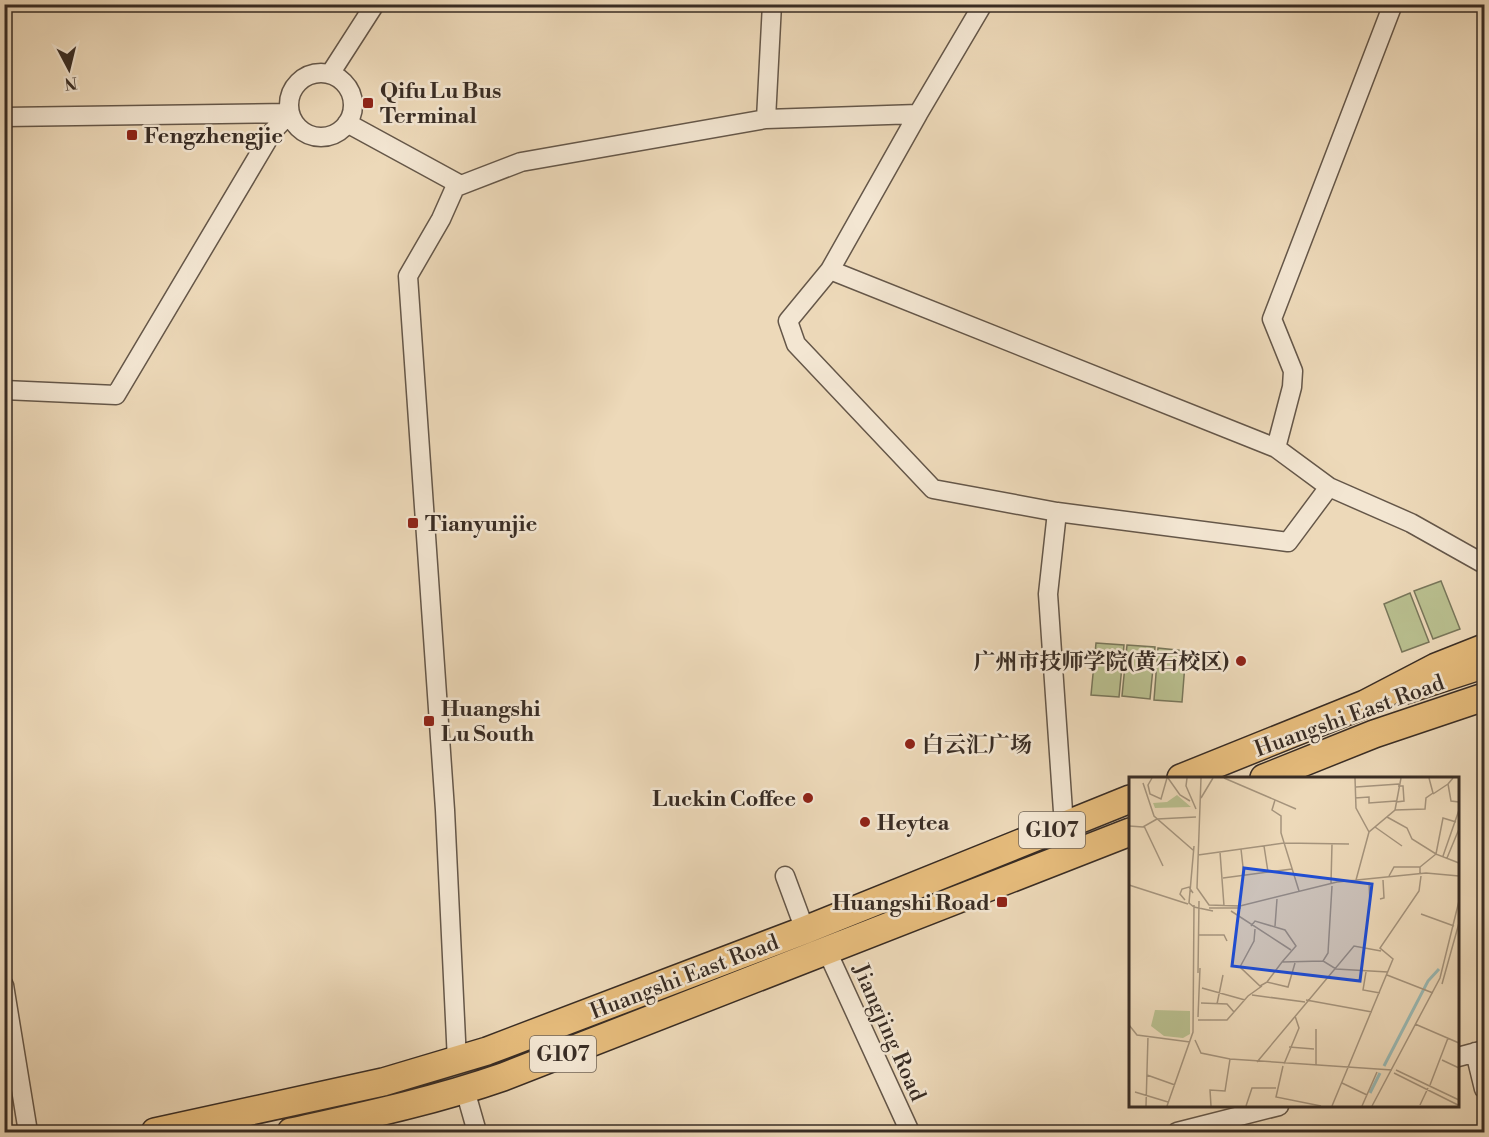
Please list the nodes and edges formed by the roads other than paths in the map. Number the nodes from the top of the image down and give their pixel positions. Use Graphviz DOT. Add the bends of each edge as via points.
graph roads {
  1 [pos="375,4"];
  2 [pos="772,4"];
  3 [pos="983,4"];
  4 [pos="1393,4"];
  5 [pos="330,74"];
  6 [pos="290,113"];
  7 [pos="918,114"];
  8 [pos="4,117"];
  9 [pos="766,119"];
  10 [pos="348,123"];
  11 [pos="456,186"];
  12 [pos="830,270"];
  13 [pos="4,390"];
  14 [pos="1276,448"];
  15 [pos="1329,488"];
  16 [pos="1057,512"];
  17 [pos="1485,564"];
  18 [pos="1485,648"];
  19 [pos="1485,666"];
  20 [pos="1485,681"];
  21 [pos="1485,697"];
  22 [pos="1365,704"];
  23 [pos="1374,734"];
  24 [pos="1183,777"];
  25 [pos="1266,777"];
  26 [pos="1129,800"];
  27 [pos="1064,826"];
  28 [pos="1129,833"];
  29 [pos="784,876"];
  30 [pos="805,930"];
  31 [pos="827,951"];
  32 [pos="4,985"];
  33 [pos="1480,1051"];
  34 [pos="1459,1057"];
  35 [pos="457,1061"];
  36 [pos="1485,1089"];
  37 [pos="465,1090"];
  38 [pos="1276,1107"];
  39 [pos="1210,1129"];
  40 [pos="28,1132"];
  41 [pos="155,1132"];
  42 [pos="291,1132"];
  43 [pos="477,1132"];
  44 [pos="910,1132"];
  45 [pos="1177,1132"];
  1 -- 5 [label="street"];
  2 -- 9 [label="street"];
  3 -- 7 [label="street"];
  4 -- 14 [label="street" via="1272,319 1293,371"];
  5 -- 6 [label="street" via="311,74 296,84 289,102"];
  5 -- 10 [label="street" via="344,82 352,95"];
  6 -- 8 [label="street"];
  6 -- 10 [label="street" via="302,131 319,137 336,133"];
  6 -- 13 [label="street" via="273,131 116,395"];
  7 -- 9 [label="street"];
  7 -- 12 [label="street"];
  9 -- 11 [label="street" via="521,162"];
  10 -- 11 [label="street" via="457,183"];
  11 -- 35 [label="street" via="408,276 445,810"];
  12 -- 14 [label="street"];
  12 -- 16 [label="street" via="788,321 796,344 804,353 933,489"];
  14 -- 15 [label="street"];
  15 -- 16 [label="street" via="1288,542"];
  15 -- 17 [label="street" via="1411,523"];
  16 -- 27 [label="street" via="1048,594"];
  18 -- 22 [label="highway" via="1436,667"];
  19 -- 22 [label="main road, Huangshi East Road"];
  20 -- 23 [label="main road, Huangshi East Road"];
  21 -- 23 [label="highway"];
  22 -- 24 [label="highway, Huangshi East Road"];
  23 -- 25 [label="highway, Huangshi East Road"];
  26 -- 27 [label="highway, Huangshi East Road / G107"];
  27 -- 30 [label="highway, Huangshi East Road / G107"];
  28 -- 31 [label="highway, Huangshi East Road / G107"];
  29 -- 30 [label="street"];
  30 -- 35 [label="highway, Huangshi East Road / G107"];
  31 -- 37 [label="highway, Huangshi East Road / G107"];
  31 -- 44 [label="street, Jiangjing Road"];
  32 -- 40 [label="street"];
  33 -- 34 [label="street"];
  33 -- 36 [label="street"];
  35 -- 41 [label="highway, Huangshi East Road / G107" via="383,1082"];
  37 -- 42 [label="highway, Huangshi East Road / G107"];
  37 -- 43 [label="street"];
  38 -- 39 [label="street"];
  39 -- 45 [label="street"];
}
